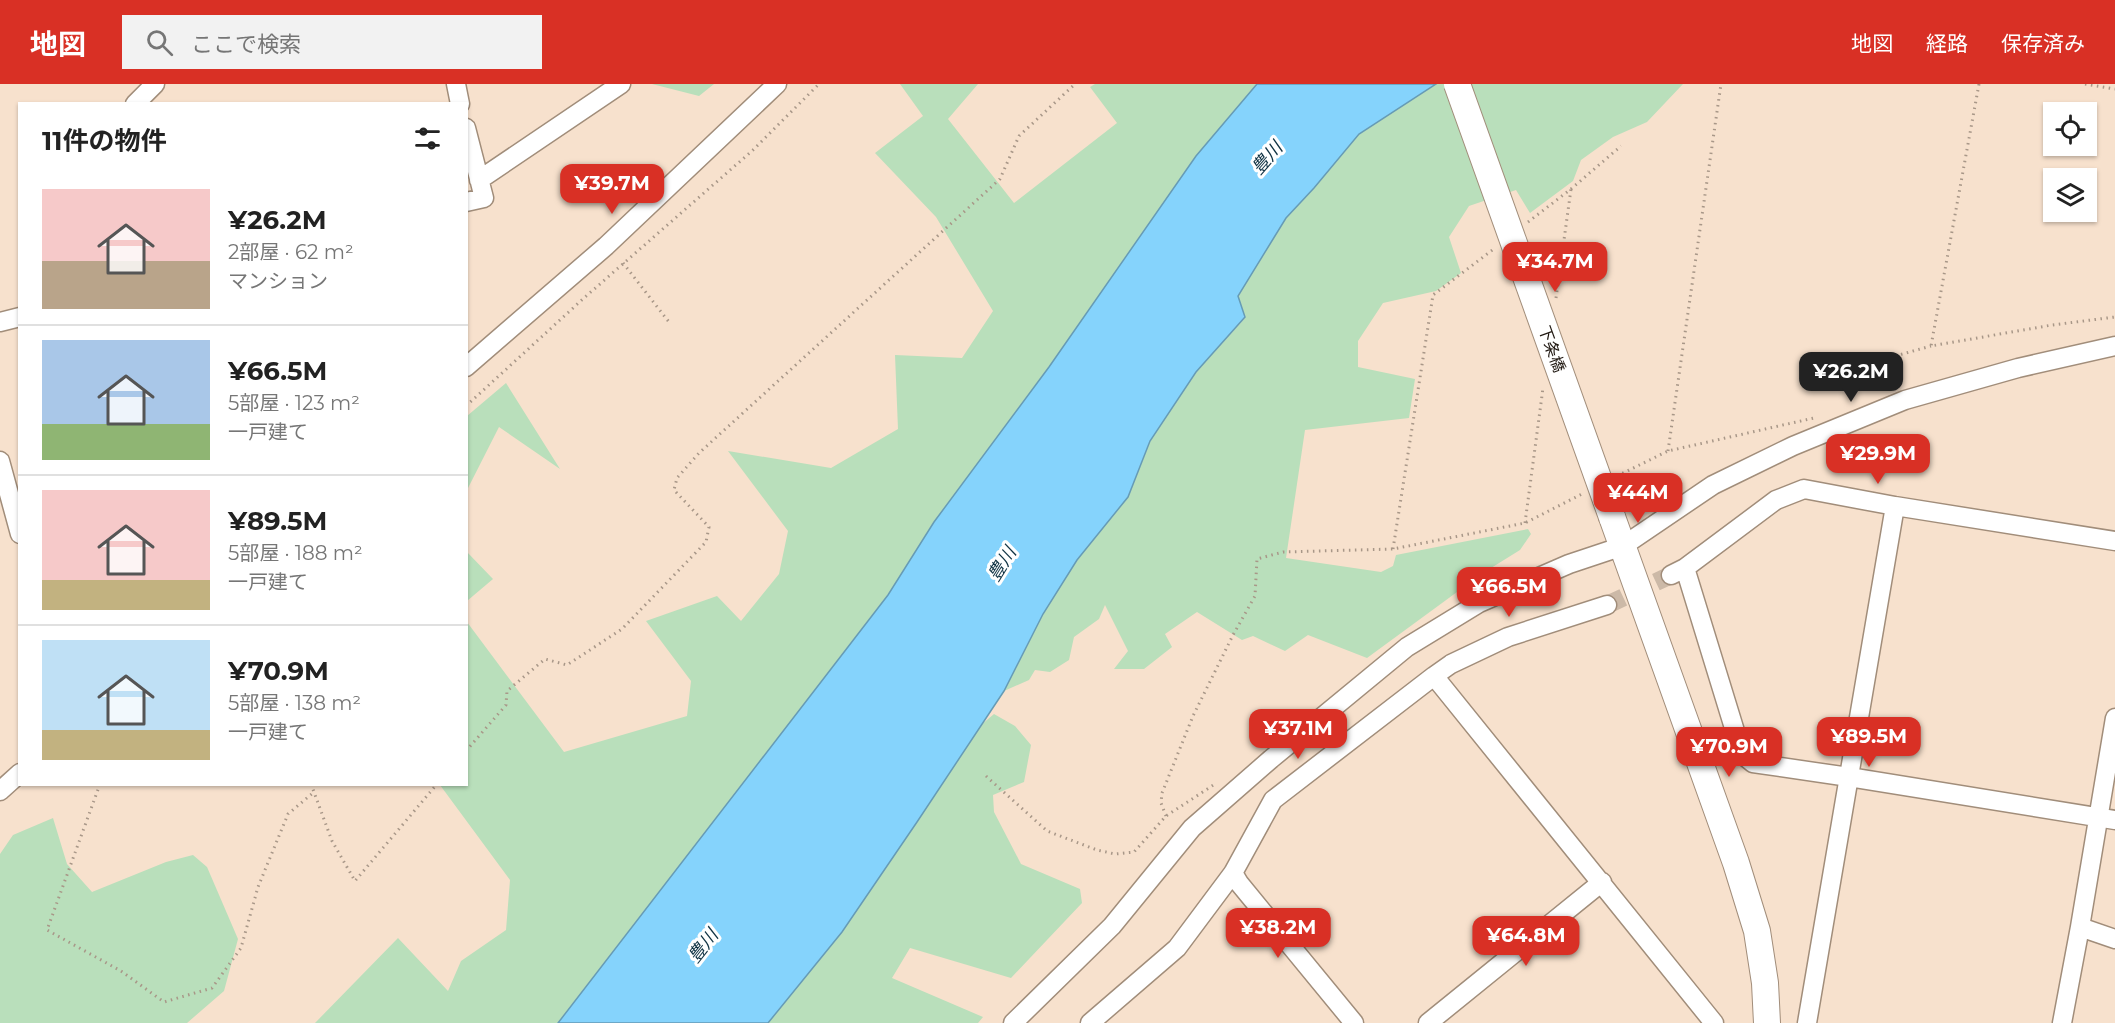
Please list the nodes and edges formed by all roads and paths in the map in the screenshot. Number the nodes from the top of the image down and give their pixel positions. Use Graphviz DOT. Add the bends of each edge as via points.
graph roads {
  1 [pos="155,84"];
  2 [pos="456,84"];
  3 [pos="621,84"];
  4 [pos="777,84"];
  5 [pos="819,84"];
  6 [pos="1075,84"];
  7 [pos="1457,84"];
  8 [pos="1721,84"];
  9 [pos="1978,84"];
  10 [pos="2085,84"];
  11 [pos="2115,89"];
  12 [pos="137,102"];
  13 [pos="460,102"];
  14 [pos="468,136"];
  15 [pos="1621,146"];
  16 [pos="479,180"];
  17 [pos="468,202"];
  18 [pos="1525,224"];
  19 [pos="1498,245"];
  20 [pos="623,263"];
  21 [pos="2115,317"];
  22 [pos="18,318"];
  23 [pos="0,322"];
  24 [pos="669,322"];
  25 [pos="1931,346"];
  26 [pos="2115,346"];
  27 [pos="468,365"];
  28 [pos="1849,369"];
  29 [pos="468,404"];
  30 [pos="1822,416"];
  31 [pos="1668,451"];
  32 [pos="0,461"];
  33 [pos="1616,477"];
  34 [pos="1584,493"];
  35 [pos="1895,507"];
  36 [pos="18,527"];
  37 [pos="2115,541"];
  38 [pos="1623,546"];
  39 [pos="1393,549"];
  40 [pos="1607,605"];
  41 [pos="1434,676"];
  42 [pos="2115,718"];
  43 [pos="468,749"];
  44 [pos="18,775"];
  45 [pos="986,776"];
  46 [pos="1849,777"];
  47 [pos="1216,783"];
  48 [pos="99,786"];
  49 [pos="312,786"];
  50 [pos="435,786"];
  51 [pos="0,791"];
  52 [pos="314,792"];
  53 [pos="1166,816"];
  54 [pos="2107,819"];
  55 [pos="1233,873"];
  56 [pos="1602,882"];
  57 [pos="2080,927"];
  58 [pos="2115,939"];
  59 [pos="1013,1023"];
  60 [pos="1090,1023"];
  61 [pos="1354,1023"];
  62 [pos="1428,1023"];
  63 [pos="1714,1023"];
  64 [pos="1767,1023"];
  65 [pos="1807,1023"];
  66 [pos="2061,1023"];
  1 -- 12 [label="street"];
  2 -- 13 [label="street"];
  3 -- 16 [label="street"];
  4 -- 27 [label="street" via="606,246"];
  5 -- 20 [label="path" via="753,150"];
  6 -- 43 [label="path" via="1019,136 999,179 779,378 677,478 674,490 709,527 706,542 622,629 567,665 545,659 507,691 506,705"];
  7 -- 38 [label="main road, 下条橋, bridge"];
  8 -- 31 [label="path"];
  9 -- 25 [label="path"];
  10 -- 11 [label="path"];
  14 -- 16 [label="street"];
  15 -- 18 [label="path"];
  16 -- 17 [label="street" via="483,198"];
  19 -- 39 [label="path" via="1433,295"];
  20 -- 24 [label="path"];
  20 -- 29 [label="path"];
  21 -- 25 [label="path"];
  22 -- 23 [label="street"];
  25 -- 28 [label="path"];
  26 -- 38 [label="street" via="1905,400 1793,446 1713,485"];
  30 -- 31 [label="path"];
  31 -- 33 [label="path"];
  32 -- 36 [label="street"];
  34 -- 39 [label="path" via="1525,523"];
  35 -- 37 [label="street"];
  35 -- 46 [label="street"];
  35 -- 46 [label="street" via="1804,489 1776,501 1678,571 1742,754 1753,763"];
  38 -- 59 [label="street" via="1569,564 1479,603 1407,647 1192,828 1112,926"];
  38 -- 64 [label="main road, 下条橋" via="1757,931 1766,983"];
  39 -- 53 [label="path" via="1283,552 1257,559 1255,596 1193,716 1162,793"];
  40 -- 41 [label="street" via="1508,637"];
  41 -- 55 [label="street" via="1273,800"];
  41 -- 56 [label="street"];
  42 -- 54 [label="street"];
  44 -- 51 [label="street"];
  45 -- 53 [label="path" via="1047,831 1096,850 1134,852"];
  46 -- 54 [label="street"];
  46 -- 65 [label="street"];
  47 -- 53 [label="path"];
  48 -- 52 [label="path" via="47,930 121,971 164,1002 212,988 241,948 258,887 288,814"];
  49 -- 52 [label="path"];
  50 -- 52 [label="path" via="355,881 332,841"];
  54 -- 57 [label="street"];
  55 -- 60 [label="street" via="1177,948"];
  55 -- 61 [label="street"];
  56 -- 62 [label="street"];
  56 -- 63 [label="street"];
  57 -- 58 [label="street"];
  57 -- 66 [label="street"];
}
